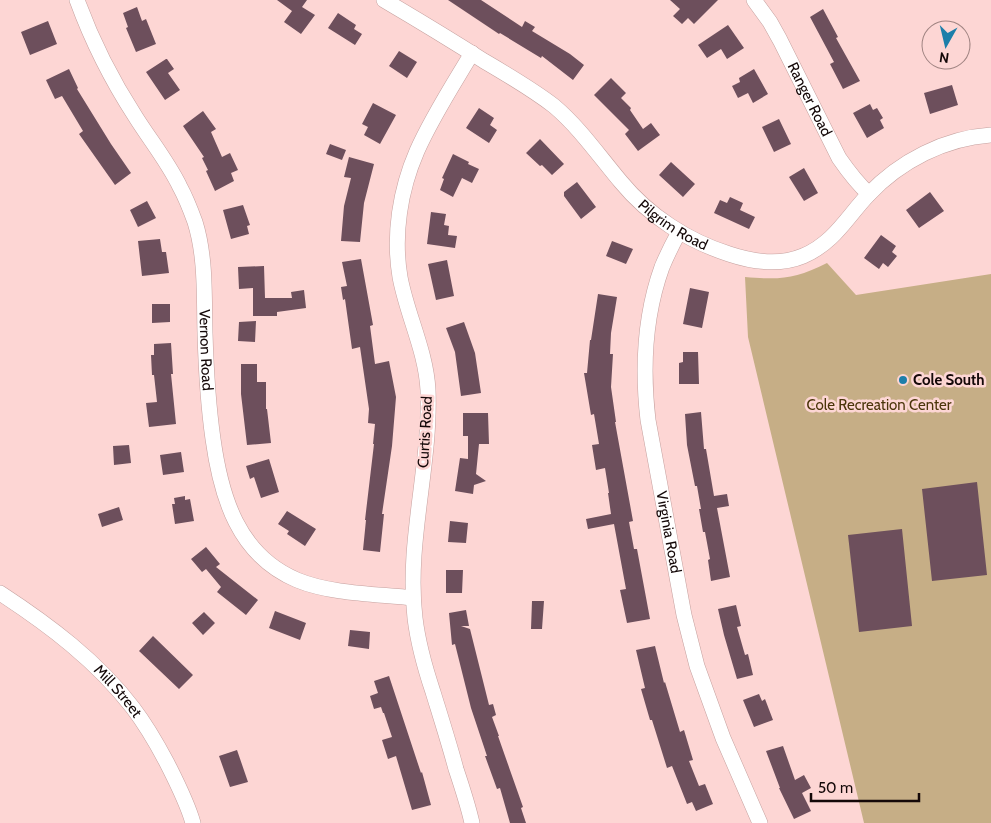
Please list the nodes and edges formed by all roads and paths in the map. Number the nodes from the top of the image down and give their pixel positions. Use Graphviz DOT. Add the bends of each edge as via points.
graph roads {
  1 [pos="77,0"];
  2 [pos="384,0"];
  3 [pos="754,0"];
  4 [pos="472,53"];
  5 [pos="991,135"];
  6 [pos="869,194"];
  7 [pos="679,232"];
  8 [pos="0,593"];
  9 [pos="413,598"];
  10 [pos="193,823"];
  11 [pos="472,823"];
  12 [pos="760,823"];
  1 -- 9 [label="street, Vernon Road" via="107,69 181,188 195,224 202,261 207,379 215,457 219,480 241,533 265,560 296,579 330,590"];
  2 -- 4 [label="street, Pilgrim Road"];
  3 -- 6 [label="street, Ranger Road" via="784,46 839,158"];
  4 -- 7 [label="street, Pilgrim Road" via="554,106 595,148 633,195"];
  4 -- 9 [label="street, Curtis Road" via="416,153 399,215 400,274 423,356 428,390"];
  5 -- 6 [label="street, Pilgrim Road" via="962,139 924,153"];
  6 -- 7 [label="street, Pilgrim Road" via="830,239 803,256 788,261 753,261 736,257"];
  7 -- 12 [label="street, Virginia Road" via="656,285 647,328 644,373 647,412 694,657 723,738"];
  8 -- 10 [label="street, Mill Street" via="83,655 119,691 160,750"];
  9 -- 11 [label="street, Curtis Road" via="423,658"];
}
